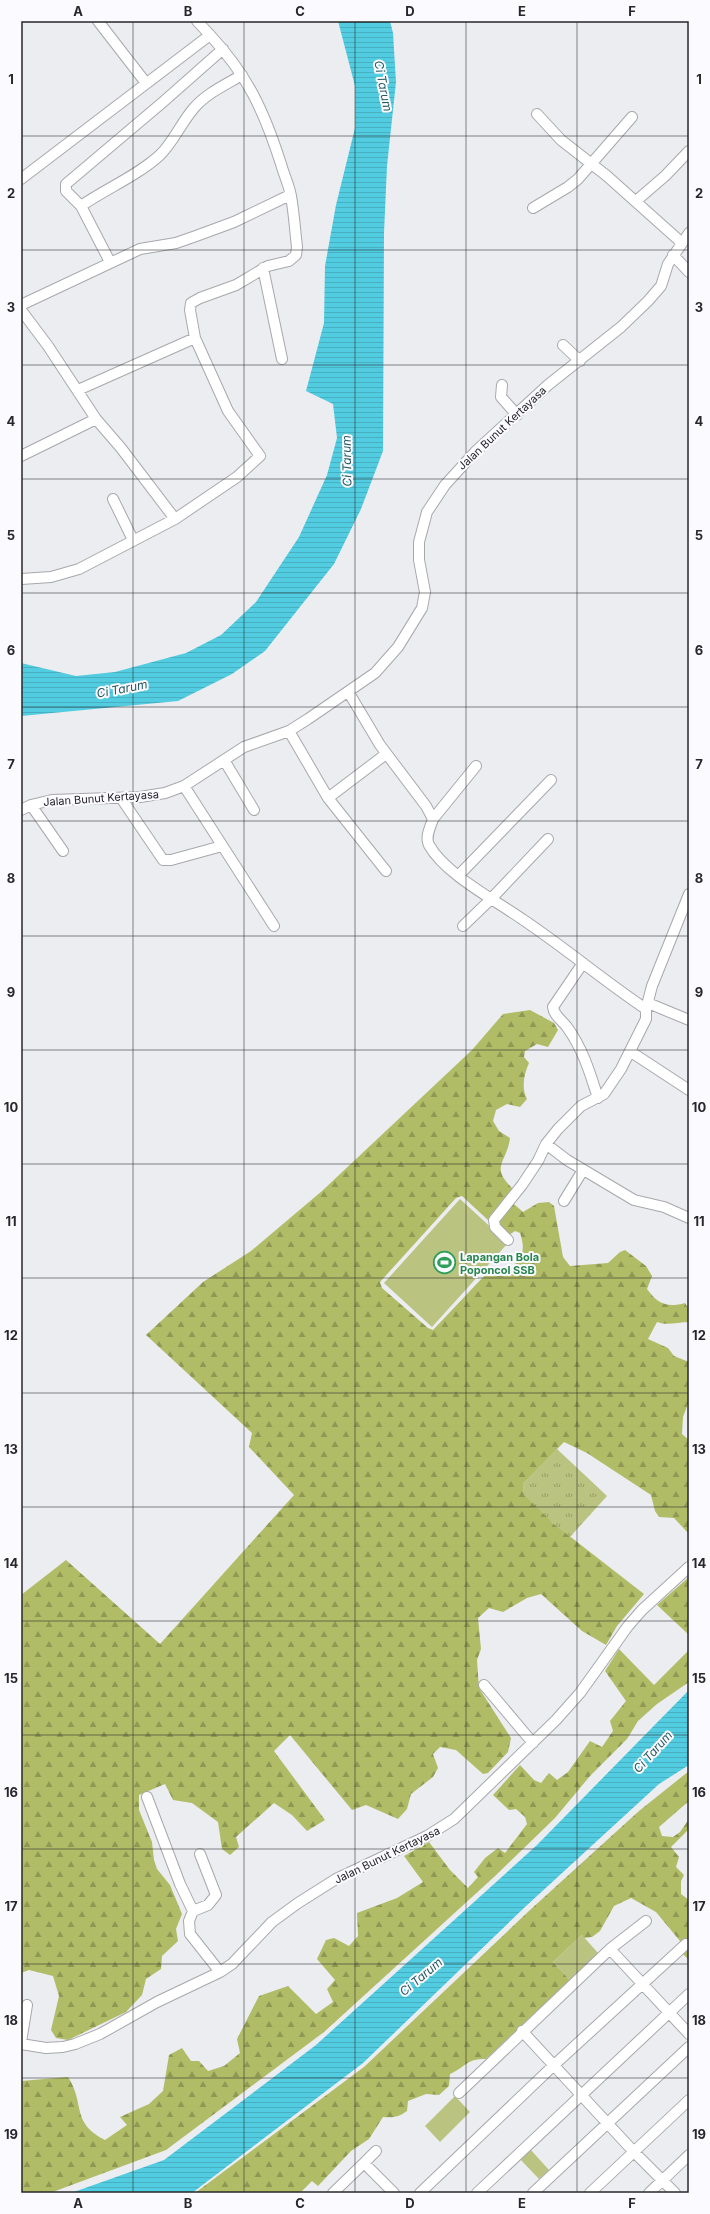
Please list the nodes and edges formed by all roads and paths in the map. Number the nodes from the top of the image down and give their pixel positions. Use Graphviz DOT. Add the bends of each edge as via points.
graph roads {
  1 [pos="98,21"];
  2 [pos="197,21"];
  3 [pos="210,35"];
  4 [pos="223,49"];
  5 [pos="242,75"];
  6 [pos="146,83"];
  7 [pos="537,114"];
  8 [pos="632,117"];
  9 [pos="689,151"];
  10 [pos="590,163"];
  11 [pos="21,179"];
  12 [pos="290,195"];
  13 [pos="636,202"];
  14 [pos="81,206"];
  15 [pos="533,208"];
  16 [pos="689,233"];
  17 [pos="682,243"];
  18 [pos="673,255"];
  19 [pos="110,262"];
  20 [pos="263,268"];
  21 [pos="689,272"];
  22 [pos="21,305"];
  23 [pos="21,310"];
  24 [pos="196,338"];
  25 [pos="563,345"];
  26 [pos="282,359"];
  27 [pos="580,361"];
  28 [pos="502,385"];
  29 [pos="78,390"];
  30 [pos="517,415"];
  31 [pos="96,418"];
  32 [pos="21,456"];
  33 [pos="113,499"];
  34 [pos="175,519"];
  35 [pos="133,540"];
  36 [pos="21,580"];
  37 [pos="349,693"];
  38 [pos="289,731"];
  39 [pos="386,754"];
  40 [pos="224,760"];
  41 [pos="476,766"];
  42 [pos="551,780"];
  43 [pos="184,786"];
  44 [pos="121,798"];
  45 [pos="328,798"];
  46 [pos="31,805"];
  47 [pos="21,810"];
  48 [pos="254,810"];
  49 [pos="433,819"];
  50 [pos="548,839"];
  51 [pos="222,846"];
  52 [pos="63,851"];
  53 [pos="386,871"];
  54 [pos="459,875"];
  55 [pos="689,894"];
  56 [pos="492,900"];
  57 [pos="274,926"];
  58 [pos="463,926"];
  59 [pos="583,963"];
  60 [pos="647,1006"];
  61 [pos="689,1020"];
  62 [pos="631,1052"];
  63 [pos="689,1090"];
  64 [pos="598,1098"];
  65 [pos="546,1144"];
  66 [pos="583,1170"];
  67 [pos="564,1201"];
  68 [pos="689,1218"];
  69 [pos="508,1240"];
  70 [pos="689,1567"];
  71 [pos="484,1685"];
  72 [pos="533,1743"];
  73 [pos="147,1797"];
  74 [pos="200,1854"];
  75 [pos="193,1911"];
  76 [pos="646,1921"];
  77 [pos="686,1944"];
  78 [pos="610,1949"];
  79 [pos="220,1972"];
  80 [pos="642,1984"];
  81 [pos="689,1994"];
  82 [pos="27,2005"];
  83 [pos="669,2012"];
  84 [pos="522,2031"];
  85 [pos="689,2034"];
  86 [pos="21,2043"];
  87 [pos="689,2047"];
  88 [pos="553,2066"];
  89 [pos="459,2093"];
  90 [pos="581,2094"];
  91 [pos="689,2100"];
  92 [pos="608,2123"];
  93 [pos="376,2151"];
  94 [pos="634,2152"];
  95 [pos="689,2155"];
  96 [pos="364,2163"];
  97 [pos="662,2181"];
  98 [pos="333,2193"];
  99 [pos="393,2193"];
  100 [pos="420,2193"];
  101 [pos="477,2193"];
  102 [pos="533,2193"];
  103 [pos="590,2193"];
  104 [pos="649,2193"];
  105 [pos="675,2193"];
  1 -- 6 [label="street"];
  2 -- 3 [label="street"];
  3 -- 4 [label="street"];
  3 -- 6 [label="street"];
  4 -- 5 [label="street"];
  4 -- 14 [label="street" via="66,184 66,191"];
  5 -- 12 [label="street" via="258,101 269,127"];
  5 -- 14 [label="street" via="204,98 187,117 173,140 146,167"];
  6 -- 11 [label="street"];
  7 -- 10 [label="street" via="561,140"];
  8 -- 10 [label="street"];
  9 -- 13 [label="street"];
  10 -- 13 [label="street"];
  10 -- 15 [label="street" via="568,187"];
  12 -- 19 [label="street" via="234,222 176,243 140,248"];
  12 -- 20 [label="street" via="296,254 289,261"];
  13 -- 17 [label="street"];
  14 -- 19 [label="street"];
  16 -- 17 [label="street, Jalan Bunut Kertayasa"];
  17 -- 18 [label="street, Jalan Bunut Kertayasa"];
  18 -- 21 [label="street"];
  18 -- 27 [label="street, Jalan Bunut Kertayasa" via="657,292"];
  19 -- 22 [label="street"];
  20 -- 24 [label="street" via="236,285 200,298 191,304"];
  20 -- 26 [label="street"];
  23 -- 29 [label="street" via="42,336"];
  24 -- 29 [label="street"];
  24 -- 34 [label="street" via="228,411 260,456 237,477"];
  25 -- 27 [label="street"];
  27 -- 30 [label="street, Jalan Bunut Kertayasa"];
  28 -- 30 [label="street" via="501,396"];
  29 -- 31 [label="street"];
  30 -- 37 [label="street, Jalan Bunut Kertayasa" via="460,466 427,512 419,542 419,560 425,592 422,608 384,666"];
  31 -- 32 [label="street"];
  31 -- 34 [label="street"];
  33 -- 35 [label="street"];
  34 -- 35 [label="street"];
  35 -- 36 [label="street" via="79,569 51,577"];
  37 -- 38 [label="street, Jalan Bunut Kertayasa"];
  37 -- 39 [label="street"];
  38 -- 40 [label="street, Jalan Bunut Kertayasa" via="244,747"];
  38 -- 45 [label="street"];
  39 -- 45 [label="street"];
  39 -- 49 [label="street"];
  40 -- 43 [label="street, Jalan Bunut Kertayasa"];
  40 -- 48 [label="street"];
  41 -- 49 [label="street"];
  42 -- 54 [label="street"];
  43 -- 44 [label="street, Jalan Bunut Kertayasa" via="165,793"];
  43 -- 51 [label="street"];
  44 -- 46 [label="street, Jalan Bunut Kertayasa" via="52,800"];
  44 -- 51 [label="street" via="163,860"];
  45 -- 53 [label="street"];
  46 -- 47 [label="street, Jalan Bunut Kertayasa"];
  46 -- 52 [label="street"];
  49 -- 54 [label="street" via="427,835 428,843"];
  50 -- 56 [label="street"];
  51 -- 57 [label="street"];
  54 -- 56 [label="street"];
  55 -- 60 [label="street" via="662,959"];
  56 -- 58 [label="street"];
  56 -- 59 [label="street"];
  59 -- 60 [label="street" via="611,986"];
  59 -- 64 [label="street" via="553,1007 581,1048"];
  60 -- 61 [label="street"];
  60 -- 62 [label="street" via="646,1019"];
  62 -- 63 [label="street"];
  62 -- 64 [label="street" via="612,1084"];
  64 -- 65 [label="street" via="581,1106"];
  65 -- 66 [label="street"];
  65 -- 69 [label="street" via="526,1181 494,1220 495,1227"];
  66 -- 67 [label="street"];
  66 -- 68 [label="street" via="634,1200 664,1207"];
  70 -- 72 [label="street, Jalan Bunut Kertayasa" via="637,1616 613,1645 580,1693"];
  71 -- 72 [label="street"];
  72 -- 79 [label="street, Jalan Bunut Kertayasa" via="454,1819 427,1836 336,1879 298,1903 272,1922 232,1964"];
  73 -- 75 [label="street"];
  74 -- 75 [label="street" via="216,1895 208,1905"];
  75 -- 79 [label="street" via="189,1921 190,1934"];
  76 -- 78 [label="street"];
  77 -- 80 [label="street"];
  78 -- 80 [label="street"];
  78 -- 84 [label="street"];
  79 -- 86 [label="street, Jalan Bunut Kertayasa" via="76,2044 46,2048"];
  80 -- 83 [label="street"];
  80 -- 88 [label="street"];
  81 -- 83 [label="street"];
  82 -- 86 [label="street"];
  83 -- 85 [label="street"];
  83 -- 90 [label="street"];
  84 -- 88 [label="street"];
  84 -- 89 [label="street"];
  87 -- 92 [label="street"];
  88 -- 90 [label="street"];
  88 -- 100 [label="street"];
  90 -- 92 [label="street"];
  90 -- 101 [label="street"];
  91 -- 94 [label="street"];
  92 -- 94 [label="street"];
  92 -- 102 [label="street"];
  93 -- 96 [label="street"];
  94 -- 97 [label="street"];
  94 -- 103 [label="street"];
  95 -- 97 [label="street"];
  96 -- 98 [label="street"];
  96 -- 99 [label="street"];
  97 -- 104 [label="street"];
  97 -- 105 [label="street"];
}
